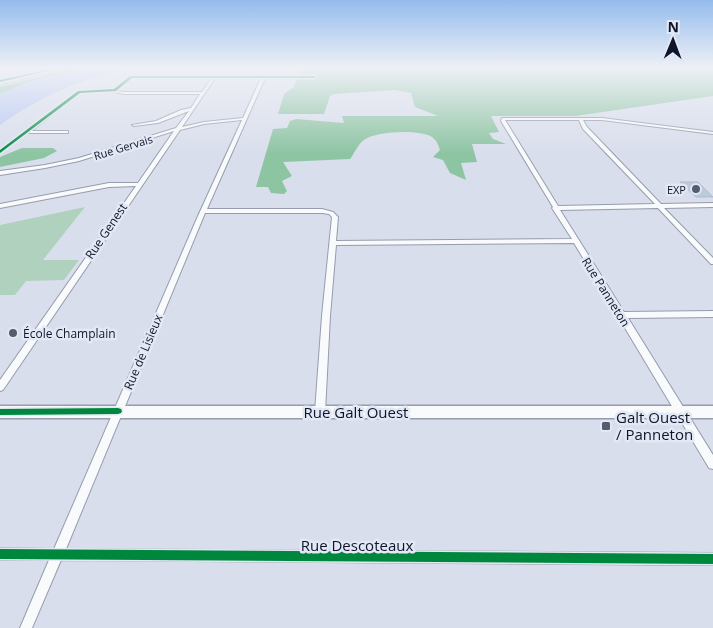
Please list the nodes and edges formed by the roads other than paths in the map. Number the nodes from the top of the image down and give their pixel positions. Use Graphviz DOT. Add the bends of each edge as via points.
graph roads {
  1 [pos="73,96"];
  2 [pos="200,96"];
  3 [pos="255,96"];
  4 [pos="191,110"];
  5 [pos="244,119"];
  6 [pos="580,119"];
  7 [pos="134,124"];
  8 [pos="177,129"];
  9 [pos="26,132"];
  10 [pos="66,132"];
  11 [pos="713,133"];
  12 [pos="0,152"];
  13 [pos="0,173"];
  14 [pos="138,184"];
  15 [pos="713,205"];
  16 [pos="0,206"];
  17 [pos="555,208"];
  18 [pos="663,208"];
  19 [pos="204,211"];
  20 [pos="574,240"];
  21 [pos="332,243"];
  22 [pos="713,262"];
  23 [pos="713,314"];
  24 [pos="620,315"];
  25 [pos="0,387"];
  26 [pos="118,411"];
  27 [pos="0,412"];
  28 [pos="320,412"];
  29 [pos="681,412"];
  30 [pos="713,412"];
  31 [pos="713,464"];
  32 [pos="0,554"];
  33 [pos="58,554"];
  34 [pos="713,559"];
  35 [pos="26,628"];
  1 -- 9 [label="street"];
  2 -- 4 [label="street, Rue Genest"];
  3 -- 5 [label="street, Rue de Lisieux"];
  4 -- 7 [label="street" via="157,122"];
  4 -- 8 [label="street, Rue Genest"];
  5 -- 8 [label="street, Rue Gervais" via="210,121"];
  5 -- 19 [label="street, Rue de Lisieux"];
  6 -- 11 [label="street"];
  6 -- 17 [label="street, Rue Panneton" via="503,119 503,124"];
  6 -- 18 [label="street"];
  8 -- 13 [label="street, Rue Gervais" via="87,158"];
  8 -- 14 [label="street, Rue Genest"];
  9 -- 10 [label="street"];
  9 -- 12 [label="street"];
  14 -- 16 [label="street" via="109,185"];
  14 -- 25 [label="street, Rue Genest"];
  15 -- 18 [label="street"];
  17 -- 18 [label="street"];
  17 -- 20 [label="street, Rue Panneton"];
  18 -- 22 [label="street"];
  19 -- 21 [label="street" via="331,213 334,217"];
  19 -- 26 [label="street, Rue de Lisieux"];
  20 -- 21 [label="street"];
  20 -- 24 [label="street, Rue Panneton"];
  21 -- 28 [label="street"];
  23 -- 24 [label="street"];
  24 -- 29 [label="street, Rue Panneton"];
  26 -- 27 [label="street, Rue Galt Ouest"];
  26 -- 28 [label="street, Rue Galt Ouest"];
  26 -- 33 [label="street, Rue de Lisieux"];
  28 -- 29 [label="street, Rue Galt Ouest"];
  29 -- 30 [label="street, Rue Galt Ouest"];
  29 -- 31 [label="street, Rue Panneton"];
  32 -- 33 [label="street, Rue Descoteaux"];
  33 -- 34 [label="street, Rue Descoteaux"];
  33 -- 35 [label="street, Rue de Lisieux"];
}
